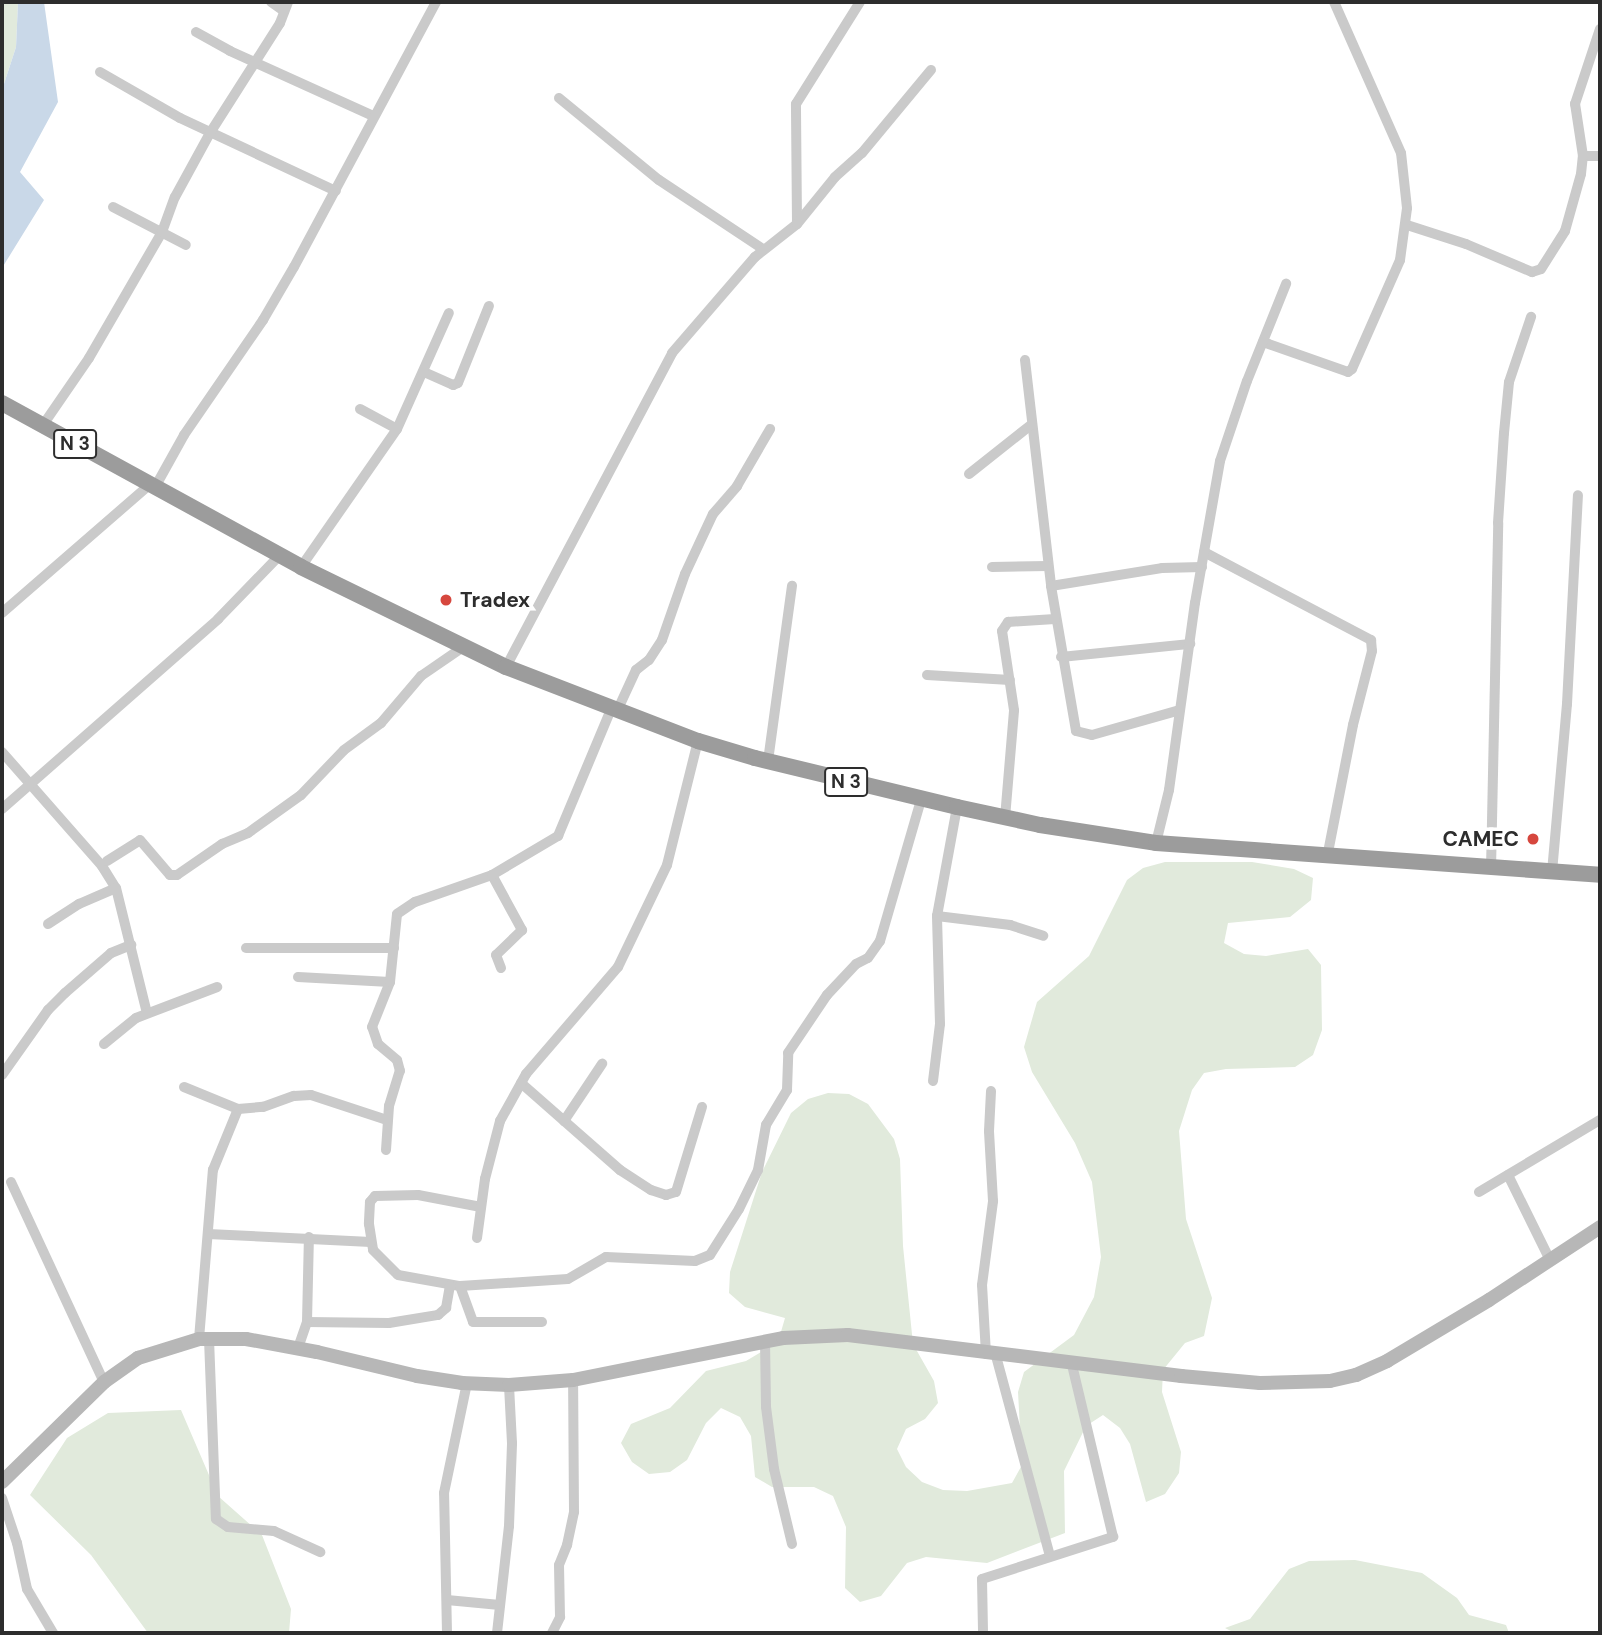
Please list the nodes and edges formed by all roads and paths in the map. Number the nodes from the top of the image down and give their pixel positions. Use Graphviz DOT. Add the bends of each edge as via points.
graph roads {
  1 [pos="271,2"];
  2 [pos="436,2"];
  3 [pos="1334,2"];
  4 [pos="857,4"];
  5 [pos="286,6"];
  6 [pos="1600,29"];
  7 [pos="196,32"];
  8 [pos="256,62"];
  9 [pos="931,70"];
  10 [pos="100,72"];
  11 [pos="559,98"];
  12 [pos="373,116"];
  13 [pos="210,133"];
  14 [pos="1584,156"];
  15 [pos="1600,156"];
  16 [pos="336,191"];
  17 [pos="113,207"];
  18 [pos="797,224"];
  19 [pos="1407,225"];
  20 [pos="162,232"];
  21 [pos="186,245"];
  22 [pos="763,249"];
  23 [pos="1286,284"];
  24 [pos="489,306"];
  25 [pos="449,313"];
  26 [pos="1531,317"];
  27 [pos="1263,342"];
  28 [pos="1026,360"];
  29 [pos="424,372"];
  30 [pos="2,403"];
  31 [pos="360,409"];
  32 [pos="1032,424"];
  33 [pos="43,425"];
  34 [pos="397,429"];
  35 [pos="771,429"];
  36 [pos="969,474"];
  37 [pos="151,487"];
  38 [pos="1578,495"];
  39 [pos="1205,552"];
  40 [pos="279,556"];
  41 [pos="1048,566"];
  42 [pos="992,567"];
  43 [pos="1202,567"];
  44 [pos="301,568"];
  45 [pos="792,586"];
  46 [pos="1051,586"];
  47 [pos="2,613"];
  48 [pos="1055,619"];
  49 [pos="1189,644"];
  50 [pos="463,647"];
  51 [pos="1061,657"];
  52 [pos="506,667"];
  53 [pos="927,675"];
  54 [pos="1010,680"];
  55 [pos="615,708"];
  56 [pos="1180,710"];
  57 [pos="698,740"];
  58 [pos="2,752"];
  59 [pos="768,761"];
  60 [pos="27,784"];
  61 [pos="921,800"];
  62 [pos="957,807"];
  63 [pos="2,809"];
  64 [pos="1005,818"];
  65 [pos="1156,842"];
  66 [pos="1327,857"];
  67 [pos="107,861"];
  68 [pos="1491,869"];
  69 [pos="1552,872"];
  70 [pos="492,875"];
  71 [pos="1600,875"];
  72 [pos="116,888"];
  73 [pos="937,916"];
  74 [pos="48,924"];
  75 [pos="1043,936"];
  76 [pos="131,944"];
  77 [pos="246,948"];
  78 [pos="394,948"];
  79 [pos="501,968"];
  80 [pos="298,977"];
  81 [pos="390,982"];
  82 [pos="217,987"];
  83 [pos="147,1013"];
  84 [pos="104,1044"];
  85 [pos="602,1064"];
  86 [pos="2,1075"];
  87 [pos="933,1081"];
  88 [pos="521,1083"];
  89 [pos="184,1087"];
  90 [pos="991,1091"];
  91 [pos="702,1107"];
  92 [pos="238,1109"];
  93 [pos="387,1120"];
  94 [pos="564,1121"];
  95 [pos="1600,1121"];
  96 [pos="386,1150"];
  97 [pos="1508,1175"];
  98 [pos="12,1182"];
  99 [pos="1479,1192"];
  100 [pos="481,1207"];
  101 [pos="1600,1227"];
  102 [pos="208,1234"];
  103 [pos="309,1237"];
  104 [pos="477,1238"];
  105 [pos="371,1242"];
  106 [pos="1550,1260"];
  107 [pos="455,1286"];
  108 [pos="307,1322"];
  109 [pos="542,1322"];
  110 [pos="204,1339"];
  111 [pos="765,1341"];
  112 [pos="298,1349"];
  113 [pos="991,1355"];
  114 [pos="1071,1361"];
  115 [pos="573,1380"];
  116 [pos="104,1382"];
  117 [pos="467,1383"];
  118 [pos="509,1385"];
  119 [pos="2,1482"];
  120 [pos="2,1498"];
  121 [pos="792,1544"];
  122 [pos="320,1552"];
  123 [pos="1050,1556"];
  124 [pos="447,1600"];
  125 [pos="500,1605"];
  126 [pos="983,1631"];
  127 [pos="53,1633"];
  128 [pos="447,1633"];
  129 [pos="497,1633"];
  130 [pos="552,1633"];
  1 -- 5 [label="street"];
  2 -- 12 [label="street"];
  3 -- 19 [label="street" via="1402,153"];
  4 -- 18 [label="street" via="796,104"];
  5 -- 8 [label="street"];
  6 -- 14 [label="street" via="1575,104"];
  7 -- 8 [label="street"];
  8 -- 12 [label="street"];
  8 -- 13 [label="street"];
  9 -- 18 [label="street"];
  10 -- 13 [label="street"];
  11 -- 22 [label="street" via="659,180"];
  12 -- 16 [label="street"];
  13 -- 16 [label="street"];
  13 -- 20 [label="street" via="175,197"];
  14 -- 15 [label="street"];
  14 -- 19 [label="street" via="1565,231 1541,269 1532,272"];
  16 -- 37 [label="street" via="263,320"];
  17 -- 20 [label="street"];
  18 -- 22 [label="street"];
  19 -- 27 [label="street" via="1400,260 1348,372"];
  20 -- 21 [label="street"];
  20 -- 33 [label="street" via="89,358"];
  22 -- 52 [label="street" via="671,353"];
  23 -- 27 [label="street"];
  24 -- 29 [label="street" via="458,383"];
  25 -- 29 [label="street"];
  26 -- 68 [label="street" via="1508,382 1504,433"];
  27 -- 39 [label="street" via="1220,461"];
  28 -- 32 [label="street"];
  29 -- 34 [label="street"];
  30 -- 33 [label="highway, N 3"];
  31 -- 34 [label="street"];
  32 -- 36 [label="street"];
  32 -- 41 [label="street"];
  33 -- 37 [label="highway, N 3"];
  34 -- 44 [label="street"];
  35 -- 55 [label="street" via="737,486 713,514 662,640 636,670"];
  37 -- 40 [label="highway, N 3"];
  37 -- 47 [label="street"];
  38 -- 69 [label="street"];
  39 -- 43 [label="street"];
  39 -- 66 [label="street" via="1371,640"];
  40 -- 44 [label="highway, N 3"];
  40 -- 60 [label="street" via="218,620"];
  41 -- 42 [label="street"];
  41 -- 46 [label="street"];
  43 -- 46 [label="street" via="1162,568"];
  43 -- 49 [label="street"];
  44 -- 50 [label="highway, N 3"];
  45 -- 59 [label="street"];
  46 -- 48 [label="street"];
  48 -- 51 [label="street"];
  48 -- 54 [label="street" via="1004,625"];
  49 -- 51 [label="street"];
  49 -- 56 [label="street"];
  50 -- 52 [label="highway, N 3"];
  50 -- 67 [label="street" via="421,676 381,723 344,750 301,795 247,833 177,875 170,875 140,840"];
  51 -- 56 [label="street" via="1080,734 1092,735"];
  52 -- 55 [label="highway, N 3"];
  53 -- 54 [label="street"];
  54 -- 64 [label="street" via="1014,710"];
  55 -- 57 [label="highway, N 3"];
  55 -- 70 [label="street" via="573,796 564,829"];
  56 -- 65 [label="street"];
  57 -- 59 [label="highway, N 3"];
  57 -- 88 [label="street" via="667,866 618,967"];
  58 -- 60 [label="street"];
  59 -- 61 [label="highway, N 3"];
  60 -- 63 [label="street"];
  60 -- 72 [label="street" via="102,866"];
  61 -- 62 [label="highway, N 3"];
  61 -- 107 [label="street" via="880,941 827,995 788,1053 787,1090 766,1125 758,1170 709,1255 695,1261 606,1257 568,1279"];
  62 -- 64 [label="highway, N 3"];
  62 -- 73 [label="street"];
  64 -- 65 [label="highway, N 3"];
  65 -- 66 [label="highway, N 3"];
  66 -- 68 [label="highway, N 3"];
  68 -- 69 [label="highway, N 3"];
  69 -- 71 [label="highway, N 3"];
  70 -- 78 [label="street" via="402,908 397,914"];
  70 -- 79 [label="street" via="522,930 496,955"];
  72 -- 74 [label="street"];
  72 -- 76 [label="street"];
  73 -- 75 [label="street" via="1010,925"];
  73 -- 87 [label="street" via="940,1024"];
  76 -- 83 [label="street"];
  76 -- 86 [label="street" via="111,953 48,1010"];
  77 -- 78 [label="street"];
  78 -- 81 [label="street"];
  80 -- 81 [label="street"];
  81 -- 93 [label="street" via="372,1027 378,1044 399,1065"];
  82 -- 83 [label="street"];
  83 -- 84 [label="street"];
  85 -- 94 [label="street"];
  88 -- 94 [label="street"];
  88 -- 100 [label="street" via="495,1134"];
  89 -- 92 [label="street"];
  90 -- 113 [label="street" via="993,1201 982,1285"];
  91 -- 94 [label="street" via="673,1195 651,1190 620,1170"];
  92 -- 93 [label="street" via="311,1095"];
  92 -- 102 [label="street" via="213,1170"];
  93 -- 96 [label="street"];
  95 -- 97 [label="street"];
  97 -- 99 [label="street"];
  97 -- 106 [label="street"];
  98 -- 116 [label="street"];
  100 -- 104 [label="street"];
  100 -- 105 [label="street" via="418,1195 375,1196 370,1202"];
  101 -- 106 [label="main road"];
  102 -- 103 [label="street"];
  102 -- 110 [label="street"];
  103 -- 105 [label="street"];
  103 -- 108 [label="street"];
  105 -- 107 [label="street" via="376,1256 398,1275"];
  106 -- 114 [label="main road" via="1387,1361 1330,1381 1261,1383"];
  107 -- 108 [label="street" via="438,1315 389,1323"];
  107 -- 109 [label="street" via="473,1322"];
  108 -- 112 [label="street"];
  110 -- 112 [label="main road" via="246,1339"];
  110 -- 116 [label="main road" via="138,1358"];
  110 -- 122 [label="street" via="216,1519 228,1527 274,1531"];
  111 -- 113 [label="main road" via="848,1335"];
  111 -- 115 [label="main road"];
  111 -- 121 [label="street" via="766,1407 774,1469"];
  112 -- 117 [label="main road"];
  113 -- 114 [label="main road"];
  113 -- 123 [label="street"];
  114 -- 123 [label="street" via="1114,1534 1111,1539"];
  115 -- 118 [label="main road"];
  115 -- 130 [label="street" via="574,1512 559,1565 560,1617"];
  116 -- 119 [label="main road"];
  117 -- 118 [label="main road"];
  117 -- 124 [label="street" via="444,1493"];
  118 -- 125 [label="street" via="509,1526"];
  120 -- 127 [label="street" via="27,1589"];
  123 -- 126 [label="street" via="982,1579"];
  124 -- 125 [label="street"];
  124 -- 128 [label="street"];
  125 -- 129 [label="street"];
}
